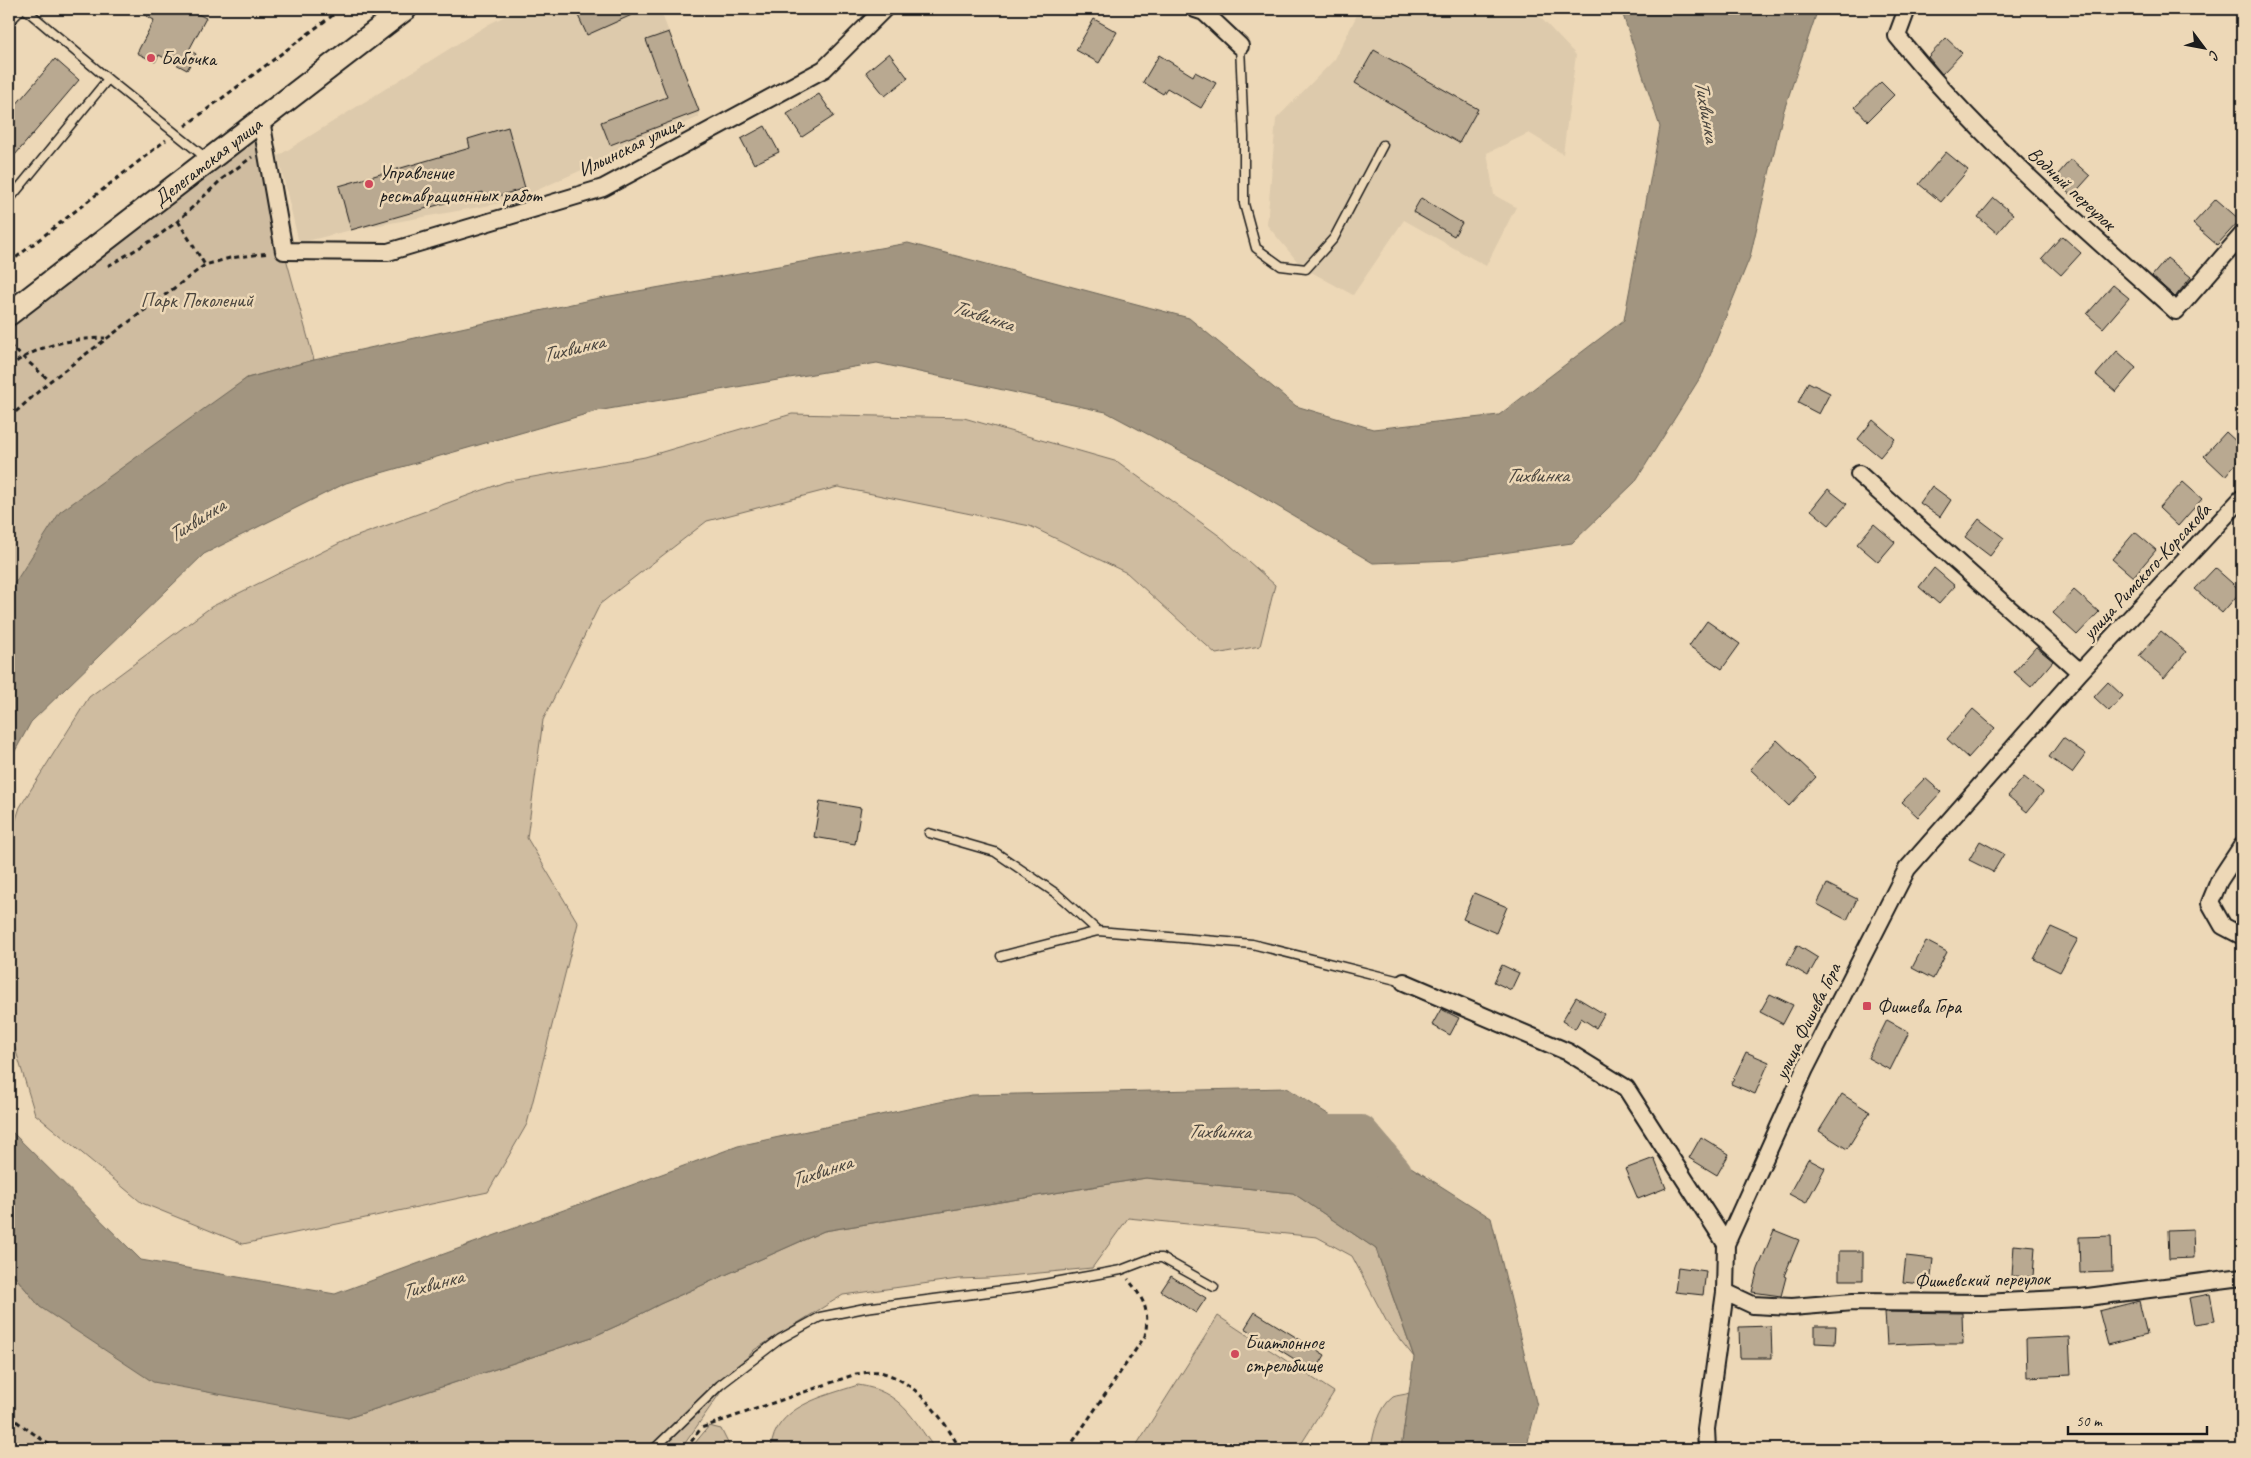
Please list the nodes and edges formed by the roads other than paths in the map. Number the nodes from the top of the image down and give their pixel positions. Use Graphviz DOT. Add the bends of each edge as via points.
graph roads {
  1 [pos="23,9"];
  2 [pos="402,9"];
  3 [pos="884,9"];
  4 [pos="1195,9"];
  5 [pos="1907,9"];
  6 [pos="9,22"];
  7 [pos="1240,46"];
  8 [pos="108,79"];
  9 [pos="261,120"];
  10 [pos="1383,145"];
  11 [pos="209,160"];
  12 [pos="9,200"];
  13 [pos="2242,235"];
  14 [pos="9,314"];
  15 [pos="1858,474"];
  16 [pos="2242,498"];
  17 [pos="2080,672"];
  18 [pos="929,832"];
  19 [pos="2242,846"];
  20 [pos="1098,931"];
  21 [pos="2242,936"];
  22 [pos="1001,956"];
  23 [pos="1404,982"];
  24 [pos="1726,1244"];
  25 [pos="2242,1277"];
  26 [pos="1214,1287"];
  27 [pos="1725,1292"];
  28 [pos="654,1449"];
  29 [pos="1707,1449"];
  1 -- 6 [label="lane"];
  1 -- 8 [label="lane"];
  2 -- 9 [label="street, Делегатская улица"];
  3 -- 9 [label="street, Ильинская улица" via="824,69 603,188 388,252 284,251"];
  4 -- 7 [label="street" via="1204,12"];
  5 -- 13 [label="street, Водный переулок" via="1898,36 1920,64 1978,128 2176,311"];
  7 -- 10 [label="lane" via="1244,204 1256,248 1281,266 1306,270 1334,238"];
  8 -- 11 [label="lane"];
  8 -- 12 [label="lane"];
  9 -- 11 [label="street, Делегатская улица"];
  11 -- 14 [label="street, Делегатская улица"];
  15 -- 17 [label="street"];
  16 -- 17 [label="street, улица Римского-Корсакова"];
  17 -- 24 [label="street, улица Фишева Гора" via="1907,869 1805,1069"];
  18 -- 20 [label="lane" via="995,852 1057,894"];
  19 -- 21 [label="street" via="2219,881 2210,903 2222,926"];
  20 -- 22 [label="lane"];
  20 -- 23 [label="lane" via="1252,944"];
  23 -- 24 [label="street" via="1568,1052 1626,1088"];
  24 -- 27 [label="street, улица Фишева Гора"];
  25 -- 27 [label="street, Фишевский переулок" via="2080,1298 1984,1303 1852,1302 1792,1307 1753,1305"];
  26 -- 28 [label="lane" via="1162,1258 1152,1258 1121,1270 820,1317 780,1338 720,1385"];
  27 -- 29 [label="street, улица Фишева Гора" via="1706,1428"];
}
